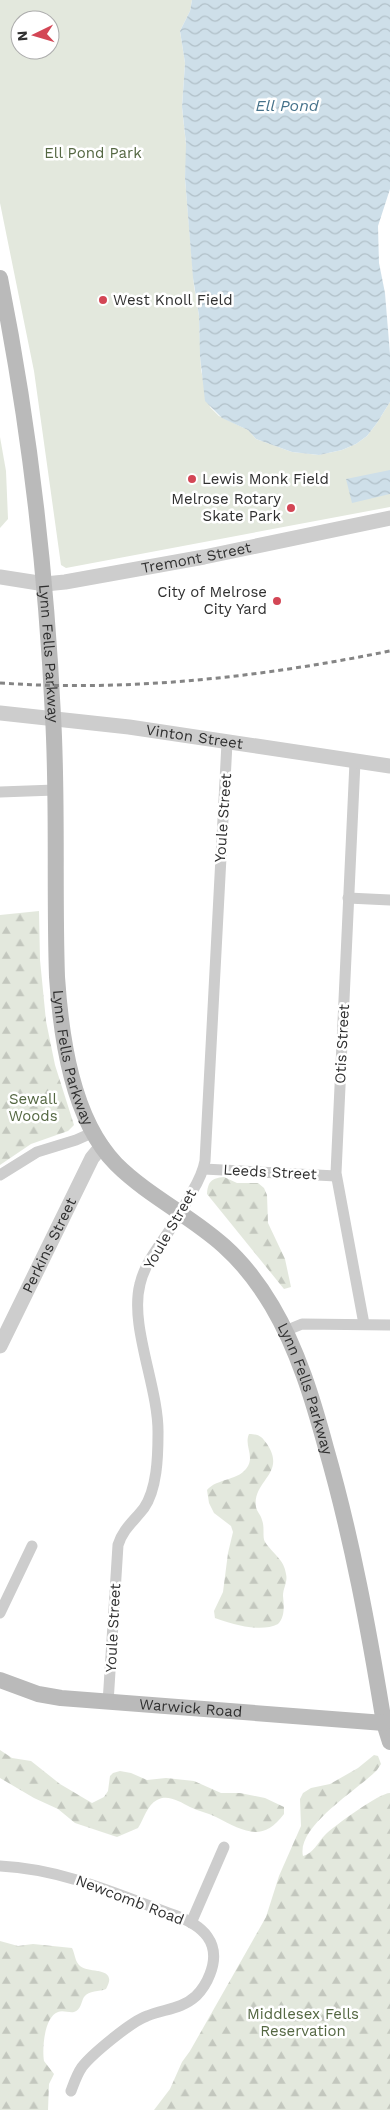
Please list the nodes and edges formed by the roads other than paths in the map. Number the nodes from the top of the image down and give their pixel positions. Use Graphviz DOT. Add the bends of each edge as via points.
graph roads {
  1 [pos="0,278"];
  2 [pos="390,518"];
  3 [pos="0,577"];
  4 [pos="44,584"];
  5 [pos="0,713"];
  6 [pos="53,718"];
  7 [pos="227,743"];
  8 [pos="354,762"];
  9 [pos="390,766"];
  10 [pos="55,790"];
  11 [pos="0,792"];
  12 [pos="348,898"];
  13 [pos="390,900"];
  14 [pos="98,1139"];
  15 [pos="204,1169"];
  16 [pos="0,1175"];
  17 [pos="336,1176"];
  18 [pos="180,1214"];
  19 [pos="364,1324"];
  20 [pos="390,1325"];
  21 [pos="285,1331"];
  22 [pos="0,1346"];
  23 [pos="32,1546"];
  24 [pos="0,1613"];
  25 [pos="0,1680"];
  26 [pos="108,1703"];
  27 [pos="384,1723"];
  28 [pos="390,1742"];
  29 [pos="224,1847"];
  30 [pos="0,1866"];
  31 [pos="192,1923"];
  32 [pos="71,2091"];
  1 -- 4 [label="main road, Lynn Fells Parkway" via="32,460"];
  2 -- 4 [label="street, Tremont Street" via="204,557"];
  3 -- 4 [label="street, Tremont Street"];
  4 -- 6 [label="main road, Lynn Fells Parkway"];
  5 -- 6 [label="street, Vinton Street"];
  6 -- 7 [label="street, Vinton Street"];
  6 -- 10 [label="main road, Lynn Fells Parkway"];
  7 -- 8 [label="street, Vinton Street"];
  7 -- 15 [label="street, Youle Street"];
  8 -- 9 [label="street, Vinton Street"];
  8 -- 12 [label="street, Otis Street"];
  10 -- 11 [label="street"];
  10 -- 14 [label="main road, Lynn Fells Parkway" via="59,1002 72,1074 82,1107"];
  12 -- 13 [label="street"];
  12 -- 17 [label="street, Otis Street"];
  14 -- 16 [label="street" via="76,1140 37,1152"];
  14 -- 18 [label="main road, Lynn Fells Parkway" via="127,1174"];
  14 -- 22 [label="street, Perkins Street" via="92,1158"];
  15 -- 17 [label="street, Leeds Street"];
  15 -- 18 [label="street, Youle Street"];
  17 -- 19 [label="street, Otis Street"];
  18 -- 21 [label="main road, Lynn Fells Parkway" via="240,1261 263,1291"];
  18 -- 26 [label="street, Youle Street" via="152,1256 138,1291 139,1318 157,1414 158,1437 150,1496 125,1528 118,1545"];
  19 -- 20 [label="street"];
  19 -- 21 [label="street" via="302,1324"];
  21 -- 27 [label="main road, Lynn Fells Parkway" via="309,1392 335,1480"];
  23 -- 24 [label="street"];
  25 -- 26 [label="main road, Warwick Road" via="44,1696"];
  26 -- 27 [label="main road, Warwick Road"];
  27 -- 28 [label="main road, Lynn Fells Parkway"];
  29 -- 31 [label="street"];
  30 -- 31 [label="street, Newcomb Road" via="62,1875"];
  31 -- 32 [label="street, Newcomb Road" via="207,1936 215,1954 215,1961 200,1991 184,2004 148,2015 132,2024 83,2065"];
}
